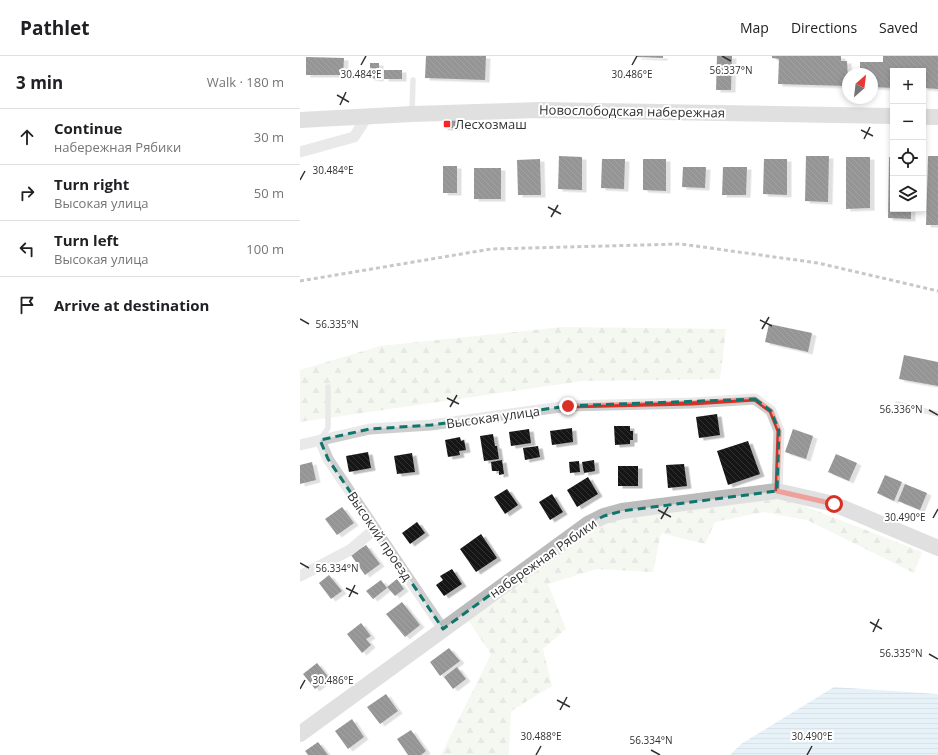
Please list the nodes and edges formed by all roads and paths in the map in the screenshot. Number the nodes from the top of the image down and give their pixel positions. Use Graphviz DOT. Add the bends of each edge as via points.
graph roads {
  1 [pos="413,80"];
  2 [pos="412,114"];
  3 [pos="890,116"];
  4 [pos="926,116"];
  5 [pos="367,117"];
  6 [pos="938,117"];
  7 [pos="300,120"];
  8 [pos="300,152"];
  9 [pos="328,387"];
  10 [pos="897,404"];
  11 [pos="938,414"];
  12 [pos="320,440"];
  13 [pos="300,445"];
  14 [pos="777,491"];
  15 [pos="375,529"];
  16 [pos="938,548"];
  17 [pos="300,576"];
  18 [pos="443,629"];
  19 [pos="300,734"];
  1 -- 2 [label="lane"];
  2 -- 3 [label="street, Новослободская набережная" via="540,110"];
  2 -- 5 [label="street, Новослободская набережная"];
  4 -- 6 [label="street"];
  5 -- 7 [label="street, Новослободская набережная"];
  5 -- 8 [label="street" via="354,137"];
  9 -- 12 [label="lane" via="328,428"];
  10 -- 11 [label="lane"];
  12 -- 13 [label="street, Высокая улица"];
  12 -- 14 [label="street, Высокая улица" via="370,429 431,425 568,406 755,399 771,411 779,431"];
  12 -- 15 [label="street, Высокий проезд" via="328,459"];
  14 -- 16 [label="street, набережная Рябики" via="834,504"];
  14 -- 18 [label="street, набережная Рябики" via="622,511 604,516 588,524"];
  15 -- 17 [label="street" via="350,550"];
  15 -- 18 [label="street, Высокий проезд"];
  18 -- 19 [label="street, набережная Рябики"];
}
